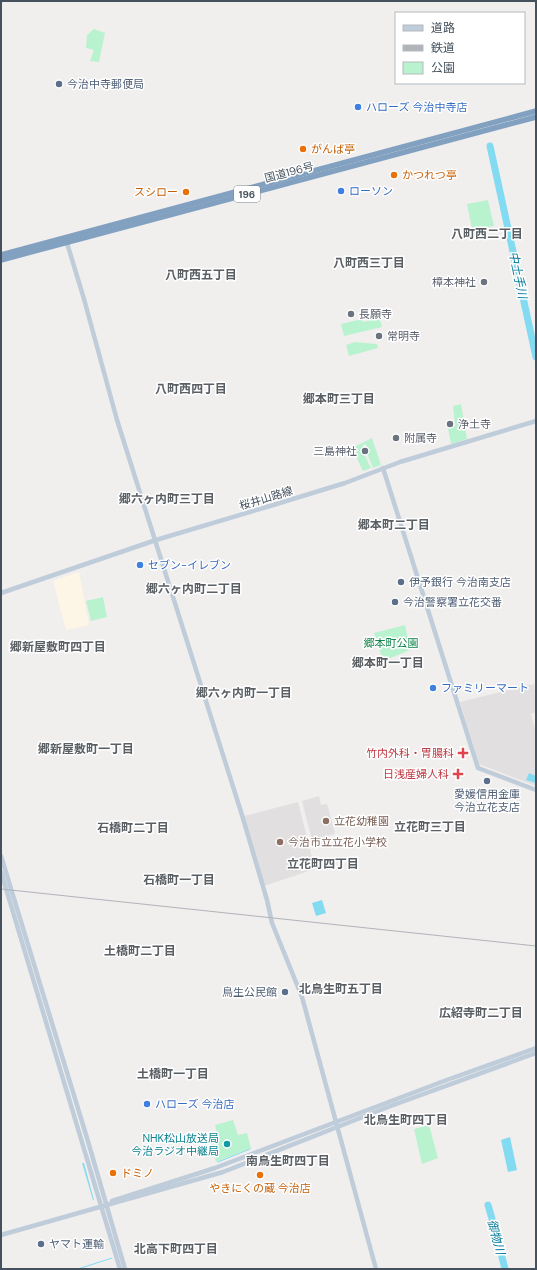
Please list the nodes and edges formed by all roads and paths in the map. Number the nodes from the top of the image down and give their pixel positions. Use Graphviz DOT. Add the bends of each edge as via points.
graph roads {
  1 [pos="536,111"];
  2 [pos="536,117"];
  3 [pos="493,125"];
  4 [pos="67,243"];
  5 [pos="1,255"];
  6 [pos="1,260"];
  7 [pos="536,421"];
  8 [pos="383,468"];
  9 [pos="156,540"];
  10 [pos="1,593"];
  11 [pos="536,790"];
  12 [pos="1,856"];
  13 [pos="1,872"];
  14 [pos="536,1048"];
  15 [pos="536,1053"];
  16 [pos="338,1124"];
  17 [pos="107,1204"];
  18 [pos="102,1206"];
  19 [pos="1,1235"];
  20 [pos="120,1269"];
  21 [pos="125,1269"];
  22 [pos="376,1269"];
  1 -- 3 [label="highway, 国道196号 / 196"];
  2 -- 3 [label="highway, 国道196号 / 196"];
  3 -- 4 [label="highway, 国道196号 / 196"];
  3 -- 5 [label="highway, 国道196号 / 196"];
  4 -- 6 [label="highway, 国道196号 / 196"];
  4 -- 9 [label="street" via="117,420"];
  7 -- 8 [label="street, 桜井山路線"];
  8 -- 9 [label="street, 桜井山路線" via="315,492"];
  8 -- 11 [label="street" via="478,768"];
  9 -- 10 [label="street, 桜井山路線"];
  9 -- 16 [label="street" via="246,827 272,923 302,998"];
  12 -- 17 [label="street"];
  13 -- 18 [label="street"];
  14 -- 16 [label="street"];
  15 -- 16 [label="street"];
  16 -- 17 [label="street" via="223,1172"];
  16 -- 22 [label="street"];
  17 -- 18 [label="street"];
  17 -- 21 [label="street"];
  18 -- 19 [label="street"];
  18 -- 20 [label="street"];
}
